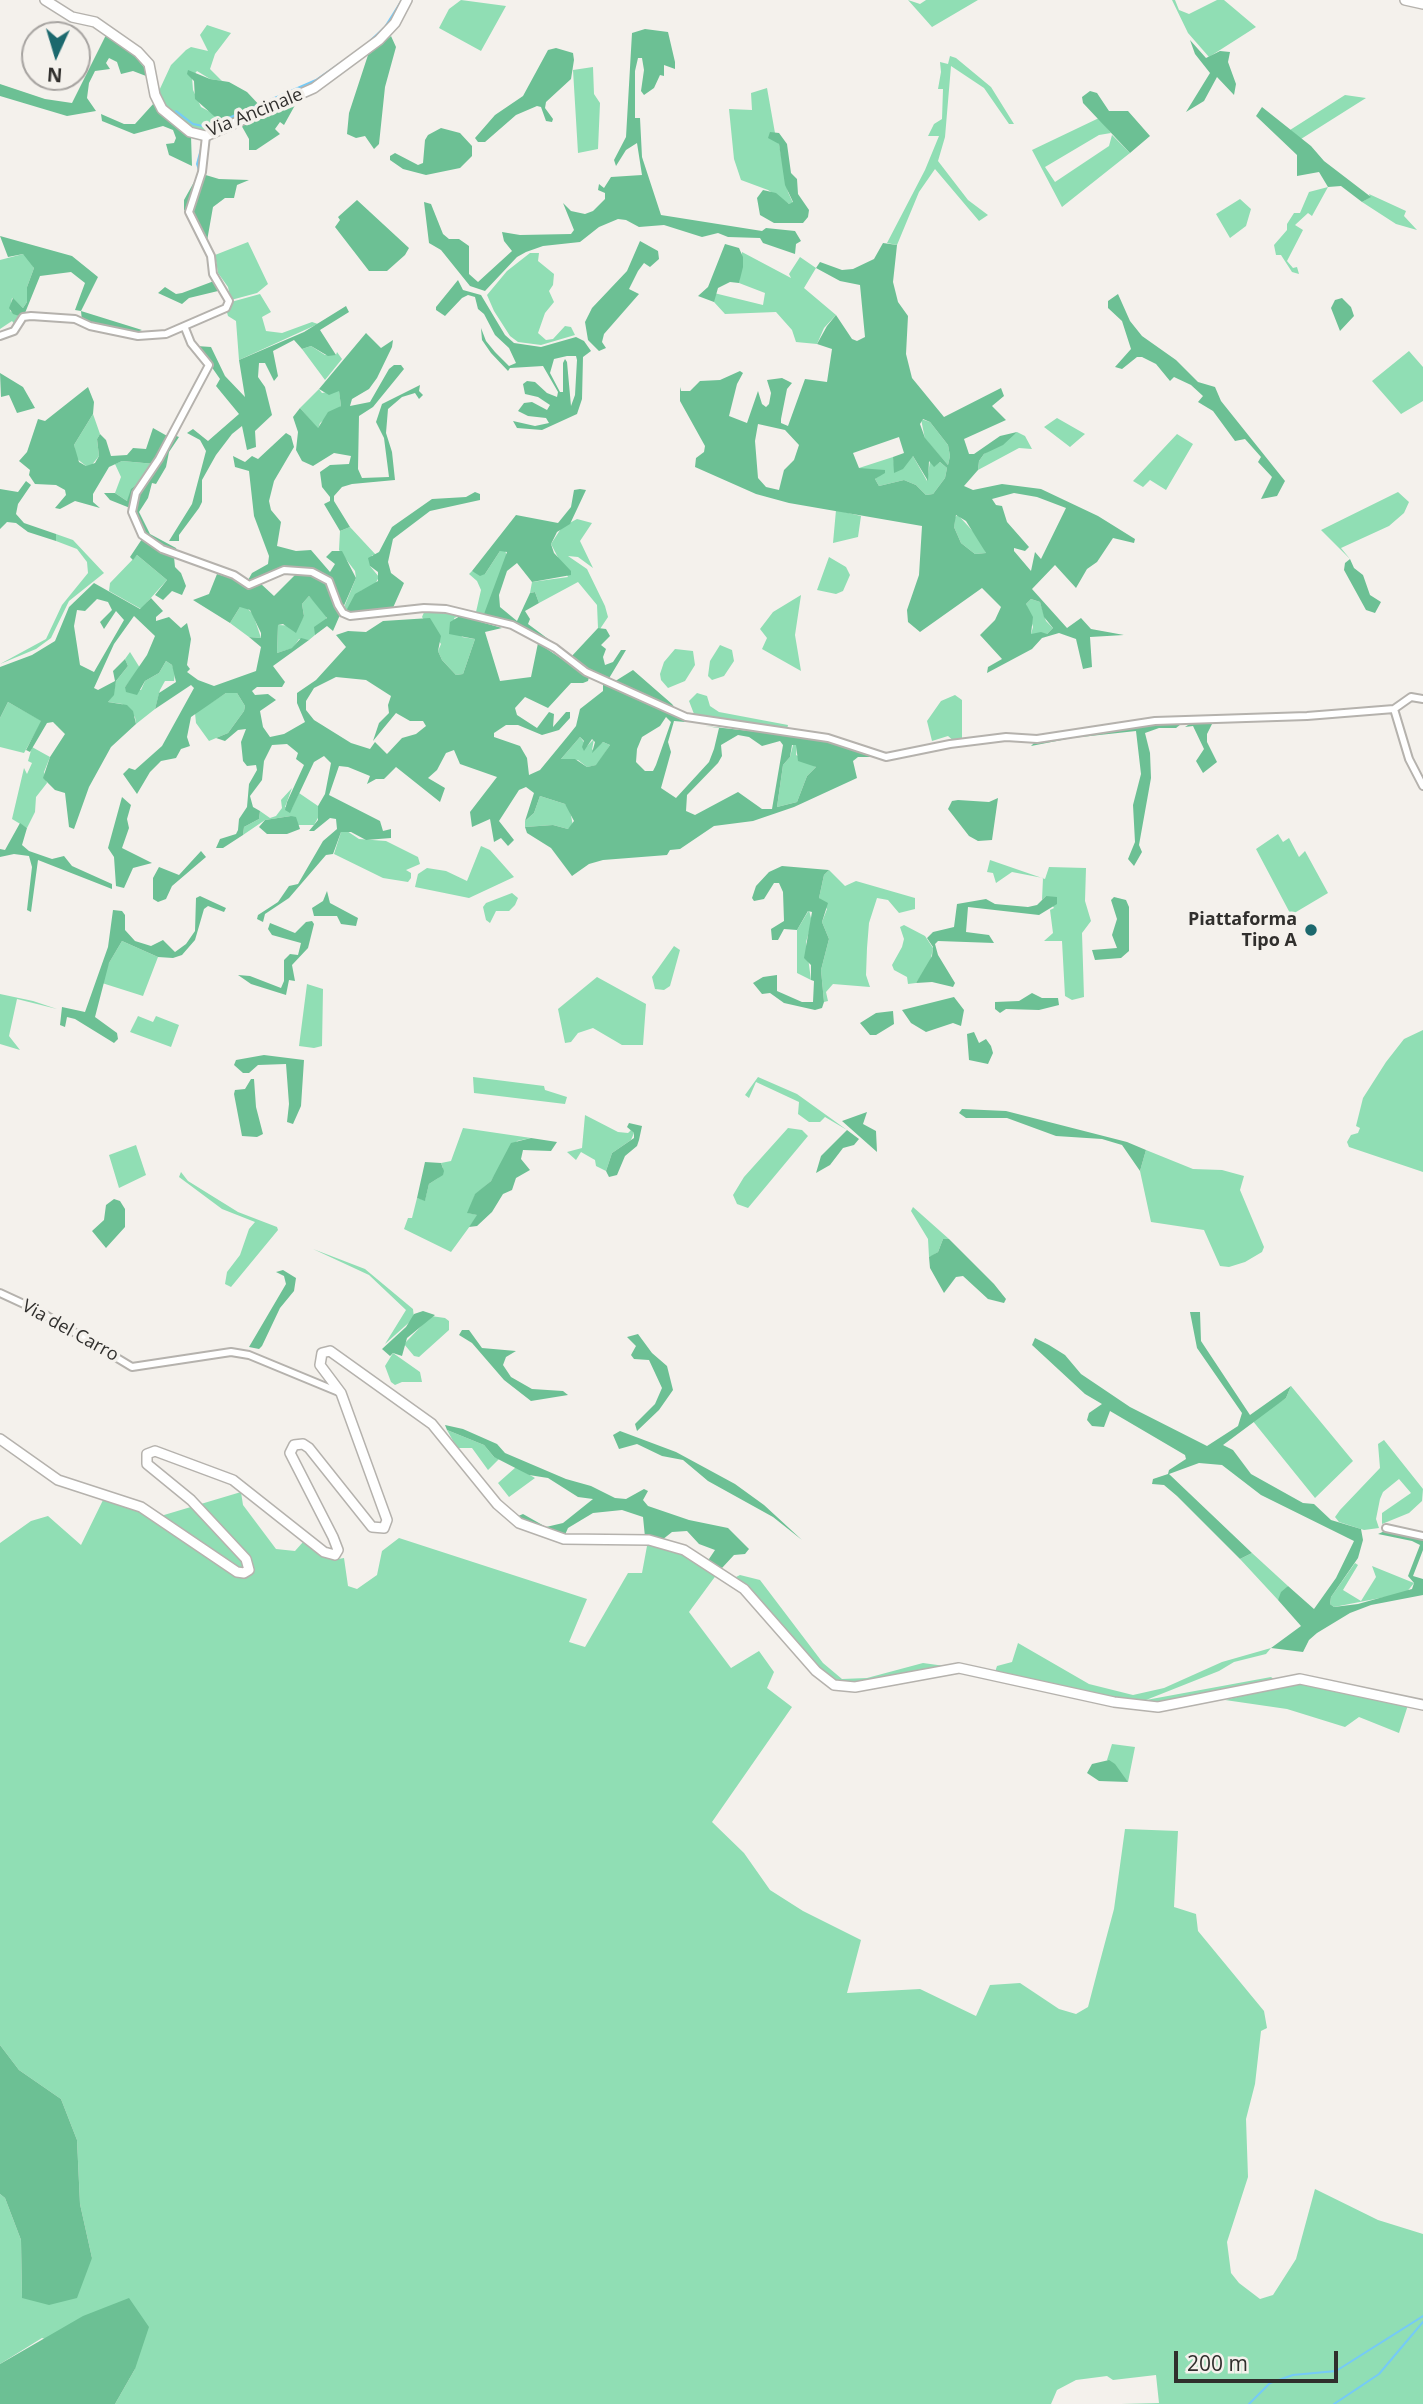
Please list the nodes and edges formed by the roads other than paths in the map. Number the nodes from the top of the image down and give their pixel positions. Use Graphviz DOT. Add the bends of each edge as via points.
graph roads {
  1 [pos="45,0"];
  2 [pos="407,0"];
  3 [pos="1405,0"];
  4 [pos="1423,4"];
  5 [pos="206,136"];
  6 [pos="185,328"];
  7 [pos="0,336"];
  8 [pos="1423,699"];
  9 [pos="1394,709"];
  10 [pos="1423,786"];
  11 [pos="0,1293"];
  12 [pos="341,1393"];
  13 [pos="0,1439"];
  14 [pos="1386,1528"];
  15 [pos="1423,1535"];
  16 [pos="1423,1705"];
  1 -- 5 [label="main road, Via Ancinale" via="72,17 96,22 138,52 149,64 162,109 190,132"];
  2 -- 5 [label="main road, Via Ancinale" via="379,40 314,89"];
  3 -- 4 [label="main road"];
  5 -- 6 [label="street" via="202,172 188,212 229,301 226,308"];
  6 -- 7 [label="street" via="138,336 90,326 75,318 31,316"];
  6 -- 9 [label="street" via="209,365 136,493 132,512 142,536 250,585 284,570 312,572 329,581 338,605 350,616 446,609 512,625 555,648 586,672 686,717 828,738 886,757 950,744 1006,737 1037,739 1155,721"];
  8 -- 9 [label="street" via="1411,697"];
  9 -- 10 [label="street" via="1409,759"];
  11 -- 12 [label="street, Via del Carro" via="132,1367 231,1352"];
  12 -- 13 [label="main road" via="387,1520 384,1528 372,1527 309,1448 294,1445 290,1453 334,1537 335,1555 324,1552 233,1480 155,1451 146,1455 147,1464 191,1500 246,1559 250,1568 244,1573 141,1507 58,1480"];
  12 -- 16 [label="main road" via="320,1365 320,1356 326,1351 334,1352 432,1424 496,1504 519,1523 564,1539 649,1540 684,1550 744,1589 816,1671 834,1685 855,1687 959,1668 1114,1702 1158,1707 1300,1679"];
  14 -- 15 [label="street"];
}
